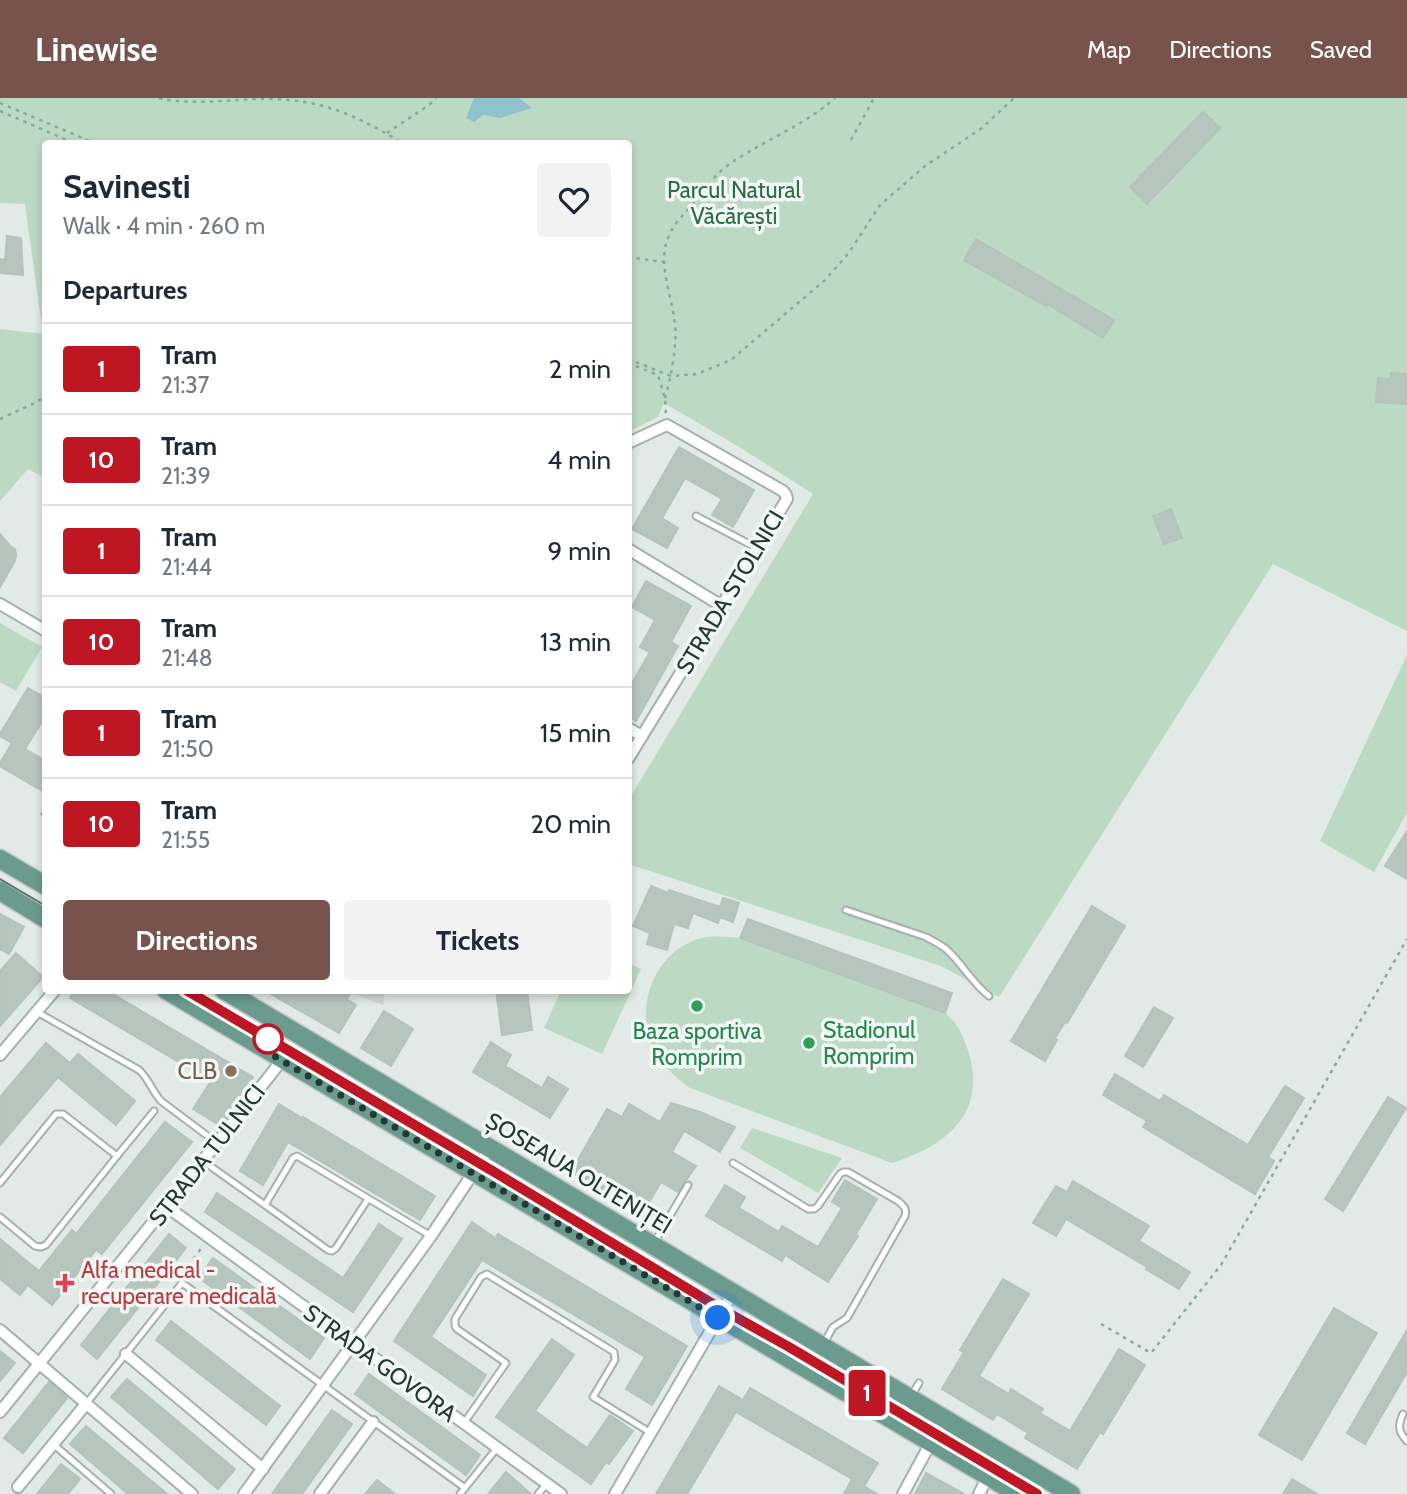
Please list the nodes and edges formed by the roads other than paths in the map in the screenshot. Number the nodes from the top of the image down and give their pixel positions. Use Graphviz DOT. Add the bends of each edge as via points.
graph roads {
  1 [pos="632,441"];
  2 [pos="696,516"];
  3 [pos="757,548"];
  4 [pos="632,551"];
  5 [pos="0,604"];
  6 [pos="722,606"];
  7 [pos="42,629"];
  8 [pos="632,730"];
  9 [pos="642,736"];
  10 [pos="632,753"];
  11 [pos="0,859"];
  12 [pos="42,884"];
  13 [pos="0,891"];
  14 [pos="846,910"];
  15 [pos="42,917"];
  16 [pos="52,994"];
  17 [pos="173,994"];
  18 [pos="231,994"];
  19 [pos="989,996"];
  20 [pos="37,1012"];
  21 [pos="0,1055"];
  22 [pos="282,1060"];
  23 [pos="154,1111"];
  24 [pos="217,1143"];
  25 [pos="490,1148"];
  26 [pos="117,1156"];
  27 [pos="203,1161"];
  28 [pos="733,1163"];
  29 [pos="474,1173"];
  30 [pos="0,1183"];
  31 [pos="688,1185"];
  32 [pos="369,1199"];
  33 [pos="265,1205"];
  34 [pos="166,1206"];
  35 [pos="0,1217"];
  36 [pos="431,1237"];
  37 [pos="653,1246"];
  38 [pos="732,1294"];
  39 [pos="718,1318"];
  40 [pos="0,1330"];
  41 [pos="354,1343"];
  42 [pos="822,1346"];
  43 [pos="126,1354"];
  44 [pos="40,1364"];
  45 [pos="323,1386"];
  46 [pos="915,1390"];
  47 [pos="86,1404"];
  48 [pos="0,1412"];
  49 [pos="1403,1414"];
  50 [pos="944,1418"];
  51 [pos="373,1422"];
  52 [pos="896,1422"];
  53 [pos="464,1423"];
  54 [pos="651,1433"];
  55 [pos="1407,1441"];
  56 [pos="931,1443"];
  57 [pos="53,1444"];
  58 [pos="497,1448"];
  59 [pos="263,1468"];
  60 [pos="988,1476"];
  61 [pos="547,1484"];
  62 [pos="18,1487"];
  63 [pos="463,1491"];
  64 [pos="111,1494"];
  65 [pos="192,1494"];
  66 [pos="244,1494"];
  67 [pos="320,1494"];
  68 [pos="538,1494"];
  69 [pos="561,1494"];
  70 [pos="615,1494"];
  71 [pos="903,1494"];
  72 [pos="979,1494"];
  73 [pos="1018,1494"];
  74 [pos="1071,1494"];
  1 -- 3 [label="street, STRADA STOLNICI" via="667,425 783,491 787,499"];
  2 -- 3 [label="lane"];
  3 -- 6 [label="street, STRADA STOLNICI"];
  4 -- 6 [label="street"];
  5 -- 7 [label="street"];
  6 -- 9 [label="street, STRADA STOLNICI"];
  8 -- 9 [label="street"];
  9 -- 10 [label="street, STRADA STOLNICI"];
  11 -- 12 [label="main road"];
  13 -- 15 [label="main road"];
  14 -- 19 [label="lane" via="926,937 946,949"];
  16 -- 20 [label="street"];
  17 -- 22 [label="main road"];
  18 -- 25 [label="main road, ȘOSEAUA OLTENIȚEI"];
  20 -- 21 [label="street"];
  20 -- 24 [label="lane" via="139,1070 161,1101"];
  22 -- 24 [label="street, STRADA TULNICI"];
  22 -- 29 [label="main road"];
  23 -- 26 [label="lane"];
  24 -- 27 [label="street, STRADA TULNICI"];
  25 -- 29 [label="street"];
  25 -- 37 [label="main road, ȘOSEAUA OLTENIȚEI"];
  26 -- 30 [label="lane" via="63,1114 56,1114"];
  26 -- 35 [label="lane" via="46,1245 35,1246"];
  27 -- 33 [label="lane"];
  27 -- 34 [label="street, STRADA TULNICI"];
  28 -- 42 [label="lane" via="808,1209 818,1206 844,1172 905,1208 905,1216 846,1320 833,1327"];
  29 -- 36 [label="street"];
  29 -- 39 [label="main road"];
  31 -- 37 [label="lane"];
  32 -- 33 [label="lane" via="297,1156"];
  32 -- 33 [label="lane" via="332,1251"];
  32 -- 36 [label="lane"];
  34 -- 41 [label="street, STRADA GOVORA"];
  34 -- 44 [label="street, STRADA TULNICI"];
  36 -- 41 [label="street"];
  37 -- 38 [label="main road, ȘOSEAUA OLTENIȚEI"];
  38 -- 39 [label="street"];
  38 -- 42 [label="main road, ȘOSEAUA OLTENIȚEI"];
  39 -- 52 [label="main road"];
  39 -- 54 [label="street"];
  40 -- 44 [label="street"];
  41 -- 45 [label="street"];
  41 -- 53 [label="street, STRADA GOVORA"];
  42 -- 46 [label="main road, ȘOSEAUA OLTENIȚEI"];
  43 -- 45 [label="lane" via="182,1283"];
  43 -- 47 [label="lane"];
  43 -- 59 [label="street"];
  44 -- 47 [label="street"];
  44 -- 48 [label="street, STRADA TULNICI"];
  45 -- 51 [label="lane"];
  45 -- 59 [label="street"];
  46 -- 50 [label="main road, ȘOSEAUA OLTENIȚEI"];
  46 -- 52 [label="lane"];
  47 -- 57 [label="street"];
  47 -- 65 [label="street"];
  49 -- 55 [label="lane" via="1399,1428"];
  50 -- 56 [label="street"];
  50 -- 74 [label="main road, ȘOSEAUA OLTENIȚEI"];
  51 -- 63 [label="lane"];
  51 -- 67 [label="street"];
  52 -- 56 [label="main road"];
  53 -- 54 [label="lane" via="506,1363 455,1326 481,1277 487,1275 614,1353 615,1360 593,1397"];
  53 -- 58 [label="street, STRADA GOVORA"];
  54 -- 70 [label="street"];
  56 -- 60 [label="main road"];
  56 -- 71 [label="street"];
  57 -- 62 [label="street"];
  57 -- 64 [label="lane"];
  58 -- 61 [label="street, STRADA GOVORA"];
  58 -- 63 [label="lane"];
  59 -- 66 [label="street"];
  60 -- 72 [label="street"];
  60 -- 73 [label="main road"];
  61 -- 68 [label="lane"];
  61 -- 69 [label="street, STRADA GOVORA"];
}
